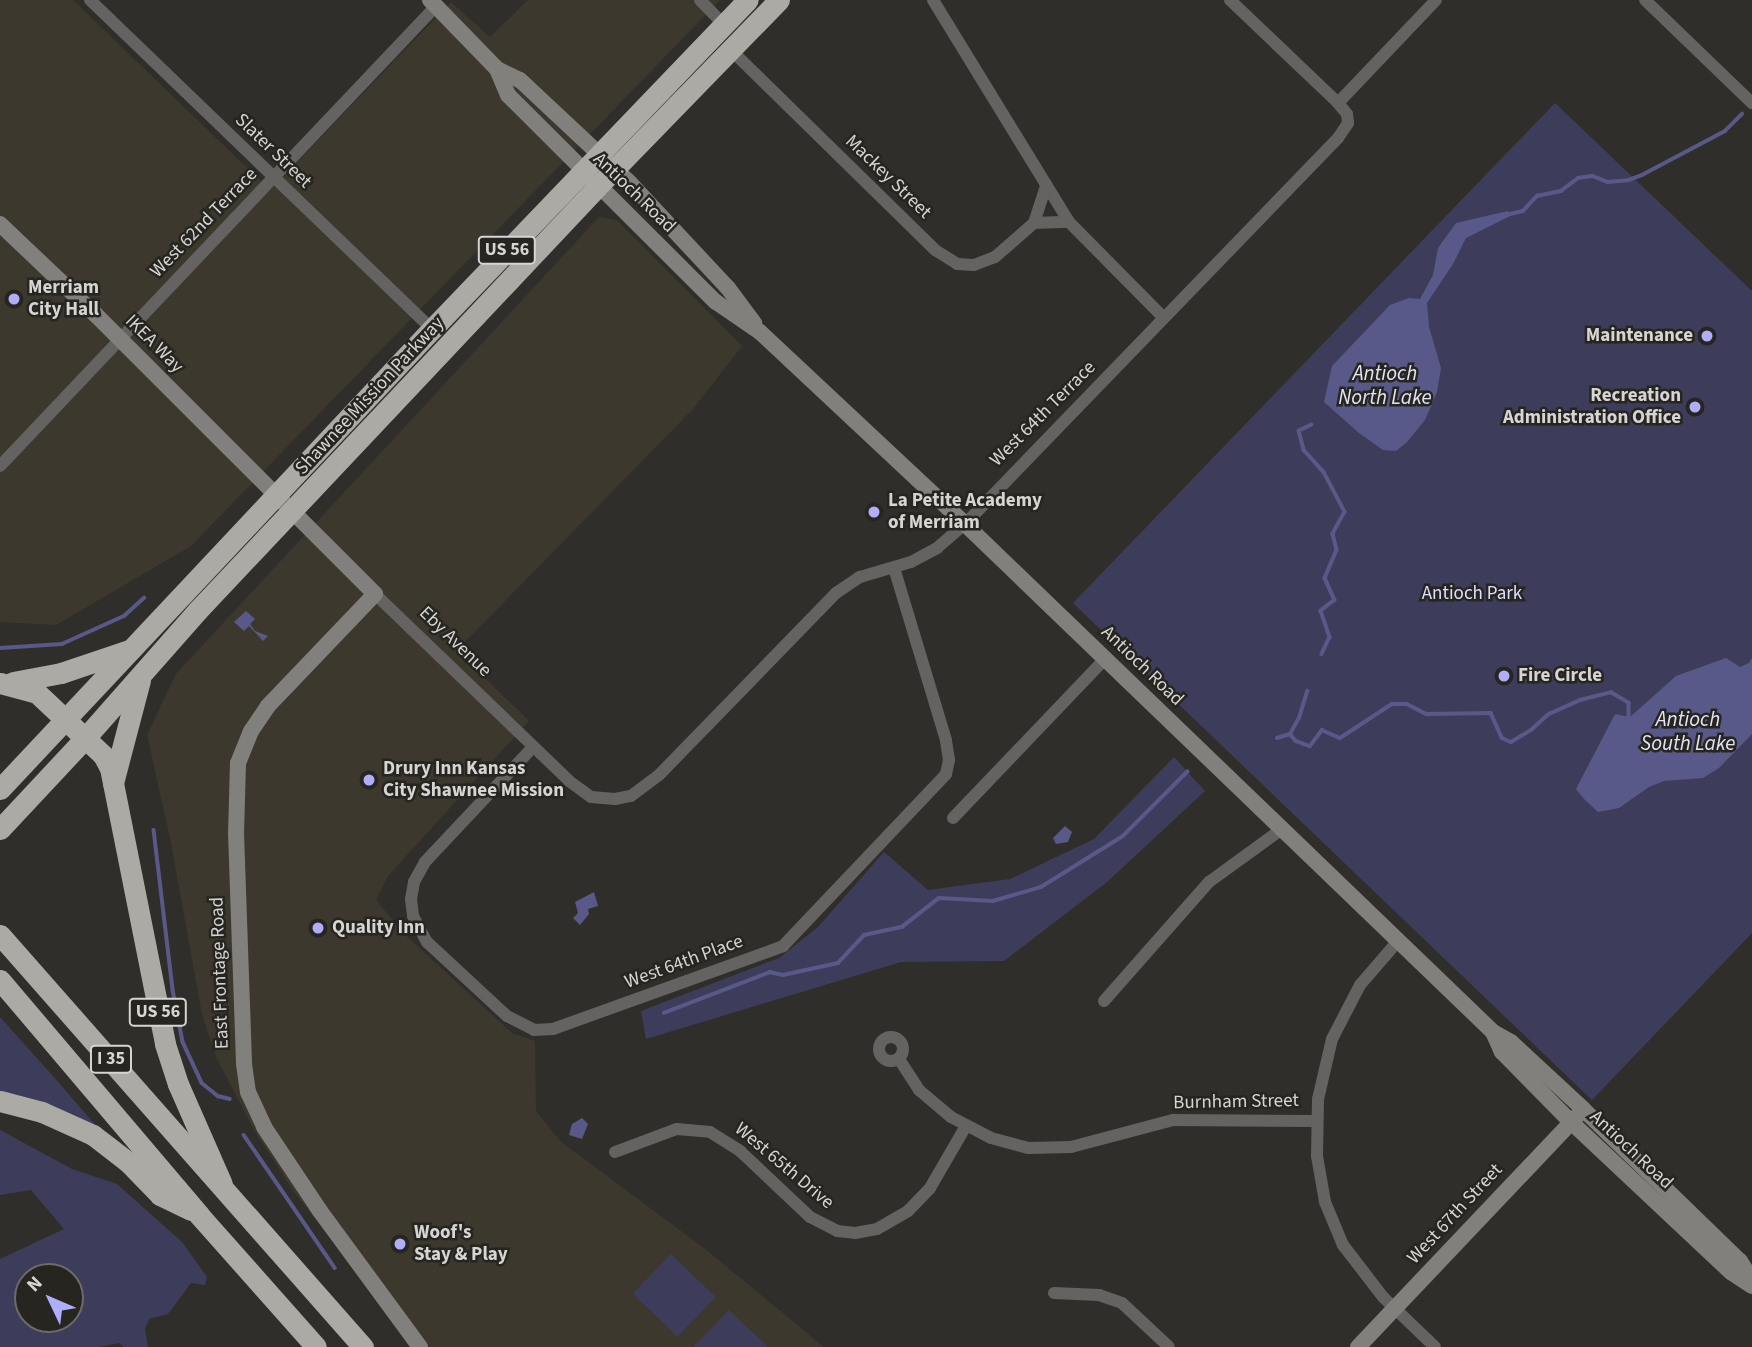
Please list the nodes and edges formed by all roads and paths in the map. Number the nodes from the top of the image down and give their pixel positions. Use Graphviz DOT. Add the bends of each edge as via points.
graph roads {
  1 [pos="90,0"];
  2 [pos="700,0"];
  3 [pos="748,0"];
  4 [pos="779,0"];
  5 [pos="933,0"];
  6 [pos="1230,0"];
  7 [pos="1436,0"];
  8 [pos="1645,0"];
  9 [pos="433,3"];
  10 [pos="724,25"];
  11 [pos="731,50"];
  12 [pos="497,69"];
  13 [pos="1338,103"];
  14 [pos="1752,103"];
  15 [pos="607,161"];
  16 [pos="273,179"];
  17 [pos="590,179"];
  18 [pos="1045,185"];
  19 [pos="1069,222"];
  20 [pos="1034,223"];
  21 [pos="0,224"];
  22 [pos="1163,317"];
  23 [pos="432,329"];
  24 [pos="760,331"];
  25 [pos="120,339"];
  26 [pos="400,399"];
  27 [pos="0,466"];
  28 [pos="285,503"];
  29 [pos="965,524"];
  30 [pos="894,568"];
  31 [pos="375,594"];
  32 [pos="132,649"];
  33 [pos="1104,660"];
  34 [pos="141,676"];
  35 [pos="3,683"];
  36 [pos="67,719"];
  37 [pos="86,737"];
  38 [pos="533,747"];
  39 [pos="113,783"];
  40 [pos="0,789"];
  41 [pos="615,799"];
  42 [pos="953,818"];
  43 [pos="0,829"];
  44 [pos="1282,829"];
  45 [pos="0,935"];
  46 [pos="1398,941"];
  47 [pos="0,980"];
  48 [pos="1104,1001"];
  49 [pos="1493,1032"];
  50 [pos="899,1059"];
  51 [pos="0,1101"];
  52 [pos="1583,1109"];
  53 [pos="1317,1121"];
  54 [pos="1571,1122"];
  55 [pos="966,1126"];
  56 [pos="615,1152"];
  57 [pos="222,1184"];
  58 [pos="199,1215"];
  59 [pos="1752,1280"];
  60 [pos="1752,1286"];
  61 [pos="1054,1293"];
  62 [pos="1395,1308"];
  63 [pos="316,1347"];
  64 [pos="363,1347"];
  65 [pos="420,1347"];
  66 [pos="1169,1347"];
  67 [pos="1358,1347"];
  68 [pos="1435,1347"];
  1 -- 16 [label="street, Slater Street"];
  2 -- 10 [label="street"];
  3 -- 10 [label="highway, Shawnee Mission Parkway / US 56"];
  4 -- 11 [label="highway, Shawnee Mission Parkway / US 56"];
  5 -- 18 [label="street"];
  6 -- 13 [label="street"];
  7 -- 13 [label="street"];
  8 -- 14 [label="street"];
  9 -- 12 [label="main road, Antioch Road"];
  9 -- 16 [label="street, West 62nd Terrace"];
  10 -- 15 [label="highway, Shawnee Mission Parkway / US 56"];
  11 -- 15 [label="highway, Shawnee Mission Parkway / US 56"];
  11 -- 20 [label="street, Mackey Street" via="947,258 974,265 985,262"];
  12 -- 15 [label="main road, Antioch Road" via="520,80"];
  12 -- 17 [label="main road, Antioch Road" via="508,95"];
  13 -- 22 [label="street, West 64th Terrace" via="1348,123 1338,138"];
  15 -- 17 [label="highway, Shawnee Mission Parkway / US 56"];
  15 -- 24 [label="main road, Antioch Road" via="728,288"];
  16 -- 23 [label="street, Slater Street"];
  16 -- 25 [label="street, West 62nd Terrace"];
  17 -- 23 [label="highway, Shawnee Mission Parkway / US 56"];
  17 -- 24 [label="main road, Antioch Road" via="716,302"];
  17 -- 26 [label="highway, Shawnee Mission Parkway / US 56"];
  18 -- 19 [label="street"];
  18 -- 20 [label="street"];
  19 -- 20 [label="street"];
  19 -- 22 [label="street"];
  21 -- 25 [label="main road, IKEA Way"];
  22 -- 29 [label="street, West 64th Terrace"];
  23 -- 26 [label="highway" via="432,341"];
  23 -- 28 [label="highway, Shawnee Mission Parkway / US 56"];
  24 -- 29 [label="main road, Antioch Road"];
  25 -- 27 [label="street, West 62nd Terrace"];
  25 -- 28 [label="main road, IKEA Way"];
  26 -- 28 [label="highway, Shawnee Mission Parkway / US 56"];
  28 -- 31 [label="main road, Eby Avenue"];
  28 -- 32 [label="highway, Shawnee Mission Parkway / US 56"];
  28 -- 34 [label="highway, Shawnee Mission Parkway / US 56"];
  29 -- 30 [label="street, West 64th Terrace" via="937,548"];
  29 -- 33 [label="main road, Antioch Road"];
  30 -- 38 [label="street, West 64th Place" via="946,740 946,774 783,946 553,1030 534,1030 506,1016 427,942 411,899 425,862"];
  30 -- 41 [label="street, West 64th Terrace" via="860,577 836,593 659,775 631,796"];
  31 -- 38 [label="street, Eby Avenue"];
  31 -- 65 [label="main road, East Frontage Road" via="268,706 238,762 244,1064 248,1092 264,1127"];
  32 -- 35 [label="highway" via="61,673"];
  32 -- 36 [label="highway, Shawnee Mission Parkway / US 56"];
  33 -- 42 [label="street"];
  33 -- 44 [label="main road, Antioch Road"];
  34 -- 37 [label="highway, Shawnee Mission Parkway"];
  34 -- 39 [label="highway, US 56"];
  35 -- 36 [label="highway" via="37,693"];
  36 -- 37 [label="highway"];
  36 -- 40 [label="highway, Shawnee Mission Parkway / US 56"];
  37 -- 39 [label="highway" via="103,755"];
  37 -- 43 [label="highway, Shawnee Mission Parkway"];
  38 -- 41 [label="street, Eby Avenue" via="591,797"];
  39 -- 57 [label="highway, US 56" via="165,1044"];
  44 -- 46 [label="main road, Antioch Road"];
  44 -- 48 [label="street" via="1209,882"];
  45 -- 57 [label="highway, I 35"];
  46 -- 49 [label="main road, Antioch Road"];
  46 -- 53 [label="street" via="1360,985 1332,1039 1323,1068"];
  47 -- 58 [label="highway, I 35"];
  49 -- 52 [label="main road, Antioch Road" via="1511,1041"];
  49 -- 54 [label="main road, Antioch Road" via="1502,1052"];
  50 -- 55 [label="street, Burnham Street" via="919,1090"];
  51 -- 58 [label="highway" via="41,1112 93,1135 160,1195"];
  52 -- 54 [label="main road, West 67th Street"];
  52 -- 59 [label="main road, Antioch Road" via="1740,1261"];
  53 -- 55 [label="street, Burnham Street" via="1173,1120 1093,1143 1048,1149 1003,1142"];
  53 -- 62 [label="street" via="1319,1175 1334,1225 1358,1269"];
  54 -- 60 [label="main road, Antioch Road" via="1731,1272"];
  54 -- 62 [label="main road, West 67th Street"];
  55 -- 56 [label="street, West 65th Drive" via="930,1188 908,1211 877,1229 855,1233 836,1231 810,1217 733,1145 710,1132 677,1129"];
  57 -- 64 [label="highway, I 35"];
  58 -- 63 [label="highway, I 35"];
  61 -- 66 [label="street" via="1099,1295 1122,1303"];
  62 -- 67 [label="main road, West 67th Street"];
  62 -- 68 [label="street"];
}
